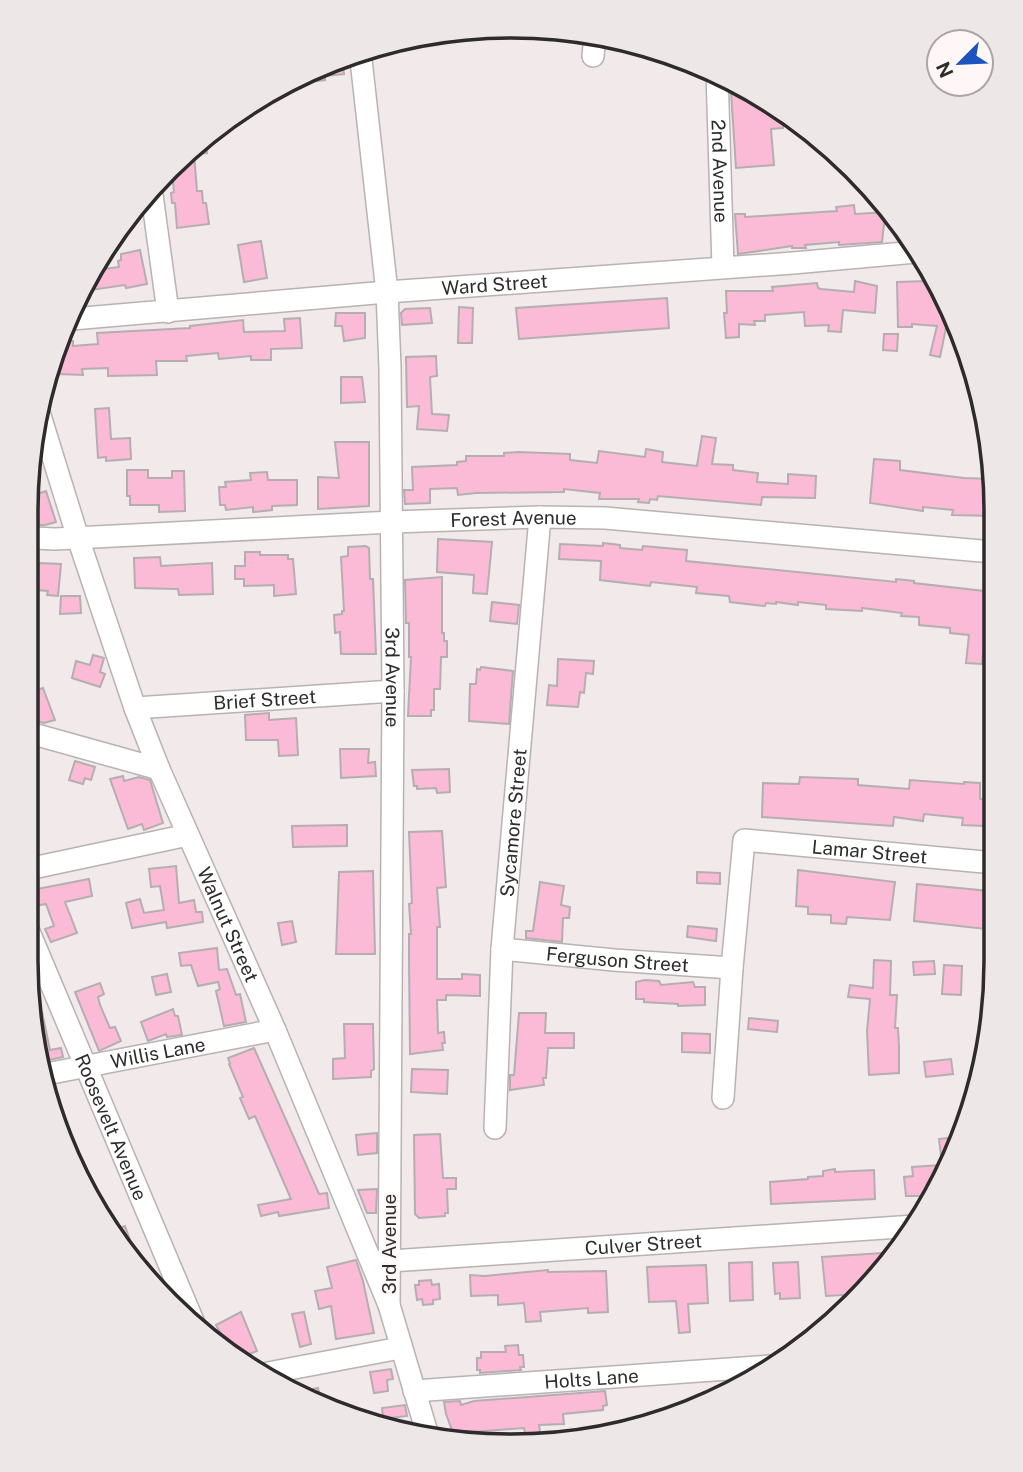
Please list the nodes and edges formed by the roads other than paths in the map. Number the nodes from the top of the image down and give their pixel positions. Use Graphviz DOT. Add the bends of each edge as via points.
graph roads {
  1 [pos="361,63"];
  2 [pos="717,85"];
  3 [pos="153,203"];
  4 [pos="903,247"];
  5 [pos="723,268"];
  6 [pos="387,292"];
  7 [pos="168,312"];
  8 [pos="80,318"];
  9 [pos="46,434"];
  10 [pos="540,517"];
  11 [pos="392,522"];
  12 [pos="38,538"];
  13 [pos="78,538"];
  14 [pos="984,551"];
  15 [pos="393,691"];
  16 [pos="135,708"];
  17 [pos="38,735"];
  18 [pos="159,769"];
  19 [pos="188,835"];
  20 [pos="984,862"];
  21 [pos="38,867"];
  22 [pos="502,949"];
  23 [pos="38,953"];
  24 [pos="732,968"];
  25 [pos="275,1030"];
  26 [pos="86,1068"];
  27 [pos="53,1073"];
  28 [pos="723,1098"];
  29 [pos="495,1128"];
  30 [pos="902,1227"];
  31 [pos="380,1262"];
  32 [pos="185,1302"];
  33 [pos="400,1348"];
  34 [pos="753,1367"];
  35 [pos="277,1371"];
  36 [pos="414,1391"];
  37 [pos="425,1425"];
  1 -- 6 [label="street, 3rd Avenue"];
  2 -- 5 [label="street, 2nd Avenue"];
  3 -- 7 [label="street"];
  4 -- 5 [label="street, Ward Street"];
  5 -- 6 [label="street, Ward Street"];
  6 -- 7 [label="street, Ward Street"];
  6 -- 11 [label="street, 3rd Avenue"];
  7 -- 8 [label="street, Ward Street"];
  9 -- 13 [label="street, Walnut Street"];
  10 -- 11 [label="street, Forest Avenue"];
  10 -- 14 [label="street, Forest Avenue" via="605,518"];
  10 -- 22 [label="street, Sycamore Street"];
  11 -- 13 [label="street, Forest Avenue"];
  11 -- 15 [label="street, 3rd Avenue"];
  12 -- 13 [label="street, Forest Avenue"];
  13 -- 16 [label="street, Walnut Street"];
  15 -- 16 [label="street, Brief Street"];
  15 -- 31 [label="street, 3rd Avenue"];
  16 -- 18 [label="street, Walnut Street"];
  17 -- 18 [label="street"];
  18 -- 19 [label="street, Walnut Street"];
  19 -- 21 [label="street"];
  19 -- 25 [label="street, Walnut Street"];
  20 -- 24 [label="street, Lamar Street" via="744,840"];
  22 -- 24 [label="street, Ferguson Street"];
  22 -- 29 [label="street, Sycamore Street"];
  23 -- 26 [label="street, Roosevelt Avenue"];
  24 -- 28 [label="street"];
  25 -- 26 [label="street, Willis Lane"];
  25 -- 31 [label="street, Walnut Street"];
  26 -- 27 [label="street, Willis Lane"];
  26 -- 32 [label="street, Roosevelt Avenue"];
  30 -- 31 [label="street, Culver Street"];
  31 -- 33 [label="street, 3rd Avenue"];
  33 -- 35 [label="street"];
  33 -- 36 [label="street"];
  34 -- 36 [label="street, Holts Lane"];
  36 -- 37 [label="street"];
}
